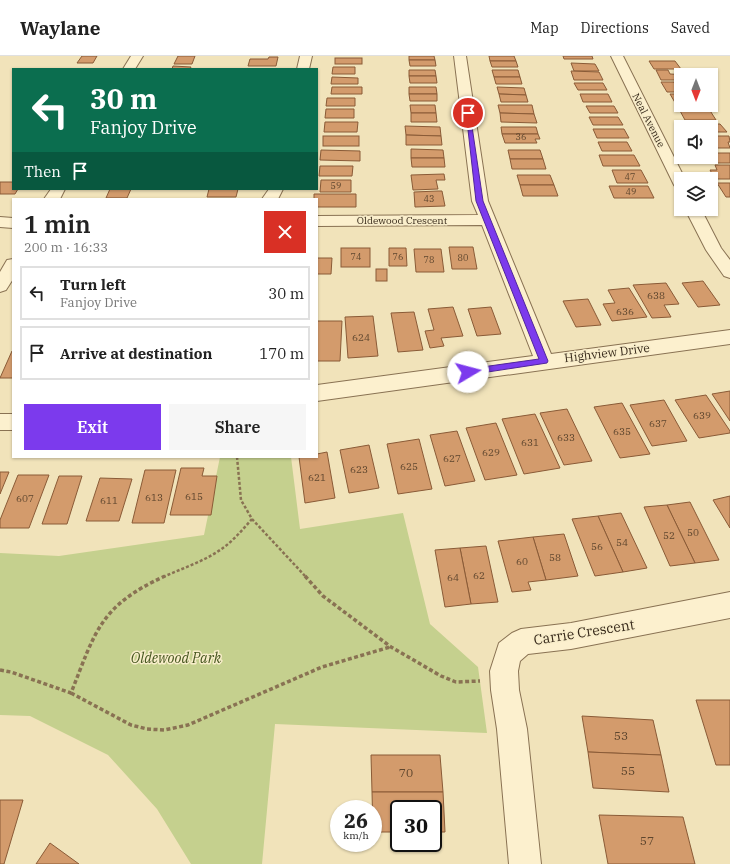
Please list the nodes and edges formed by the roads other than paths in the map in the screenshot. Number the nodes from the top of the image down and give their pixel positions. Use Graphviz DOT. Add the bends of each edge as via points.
graph roads {
  1 [pos="137,56"];
  2 [pos="306,56"];
  3 [pos="460,56"];
  4 [pos="617,56"];
  5 [pos="130,68"];
  6 [pos="303,68"];
  7 [pos="675,172"];
  8 [pos="697,216"];
  9 [pos="486,220"];
  10 [pos="318,221"];
  11 [pos="0,222"];
  12 [pos="12,223"];
  13 [pos="12,266"];
  14 [pos="730,272"];
  15 [pos="0,286"];
  16 [pos="730,336"];
  17 [pos="544,361"];
  18 [pos="318,393"];
  19 [pos="0,422"];
  20 [pos="12,422"];
  21 [pos="730,605"];
  22 [pos="525,864"];
  1 -- 5 [label="street"];
  2 -- 6 [label="street"];
  3 -- 9 [label="street" via="477,185"];
  4 -- 7 [label="street, Neal Avenue"];
  8 -- 14 [label="street" via="714,250"];
  9 -- 10 [label="street, Oldewood Crescent"];
  9 -- 17 [label="street"];
  11 -- 12 [label="street"];
  13 -- 15 [label="street"];
  16 -- 17 [label="street, Highview Drive"];
  17 -- 18 [label="street, Highview Drive"];
  19 -- 20 [label="street"];
  21 -- 22 [label="street, Carrie Crescent" via="571,636 521,642 509,653 504,671 505,690 512,729"];
}
